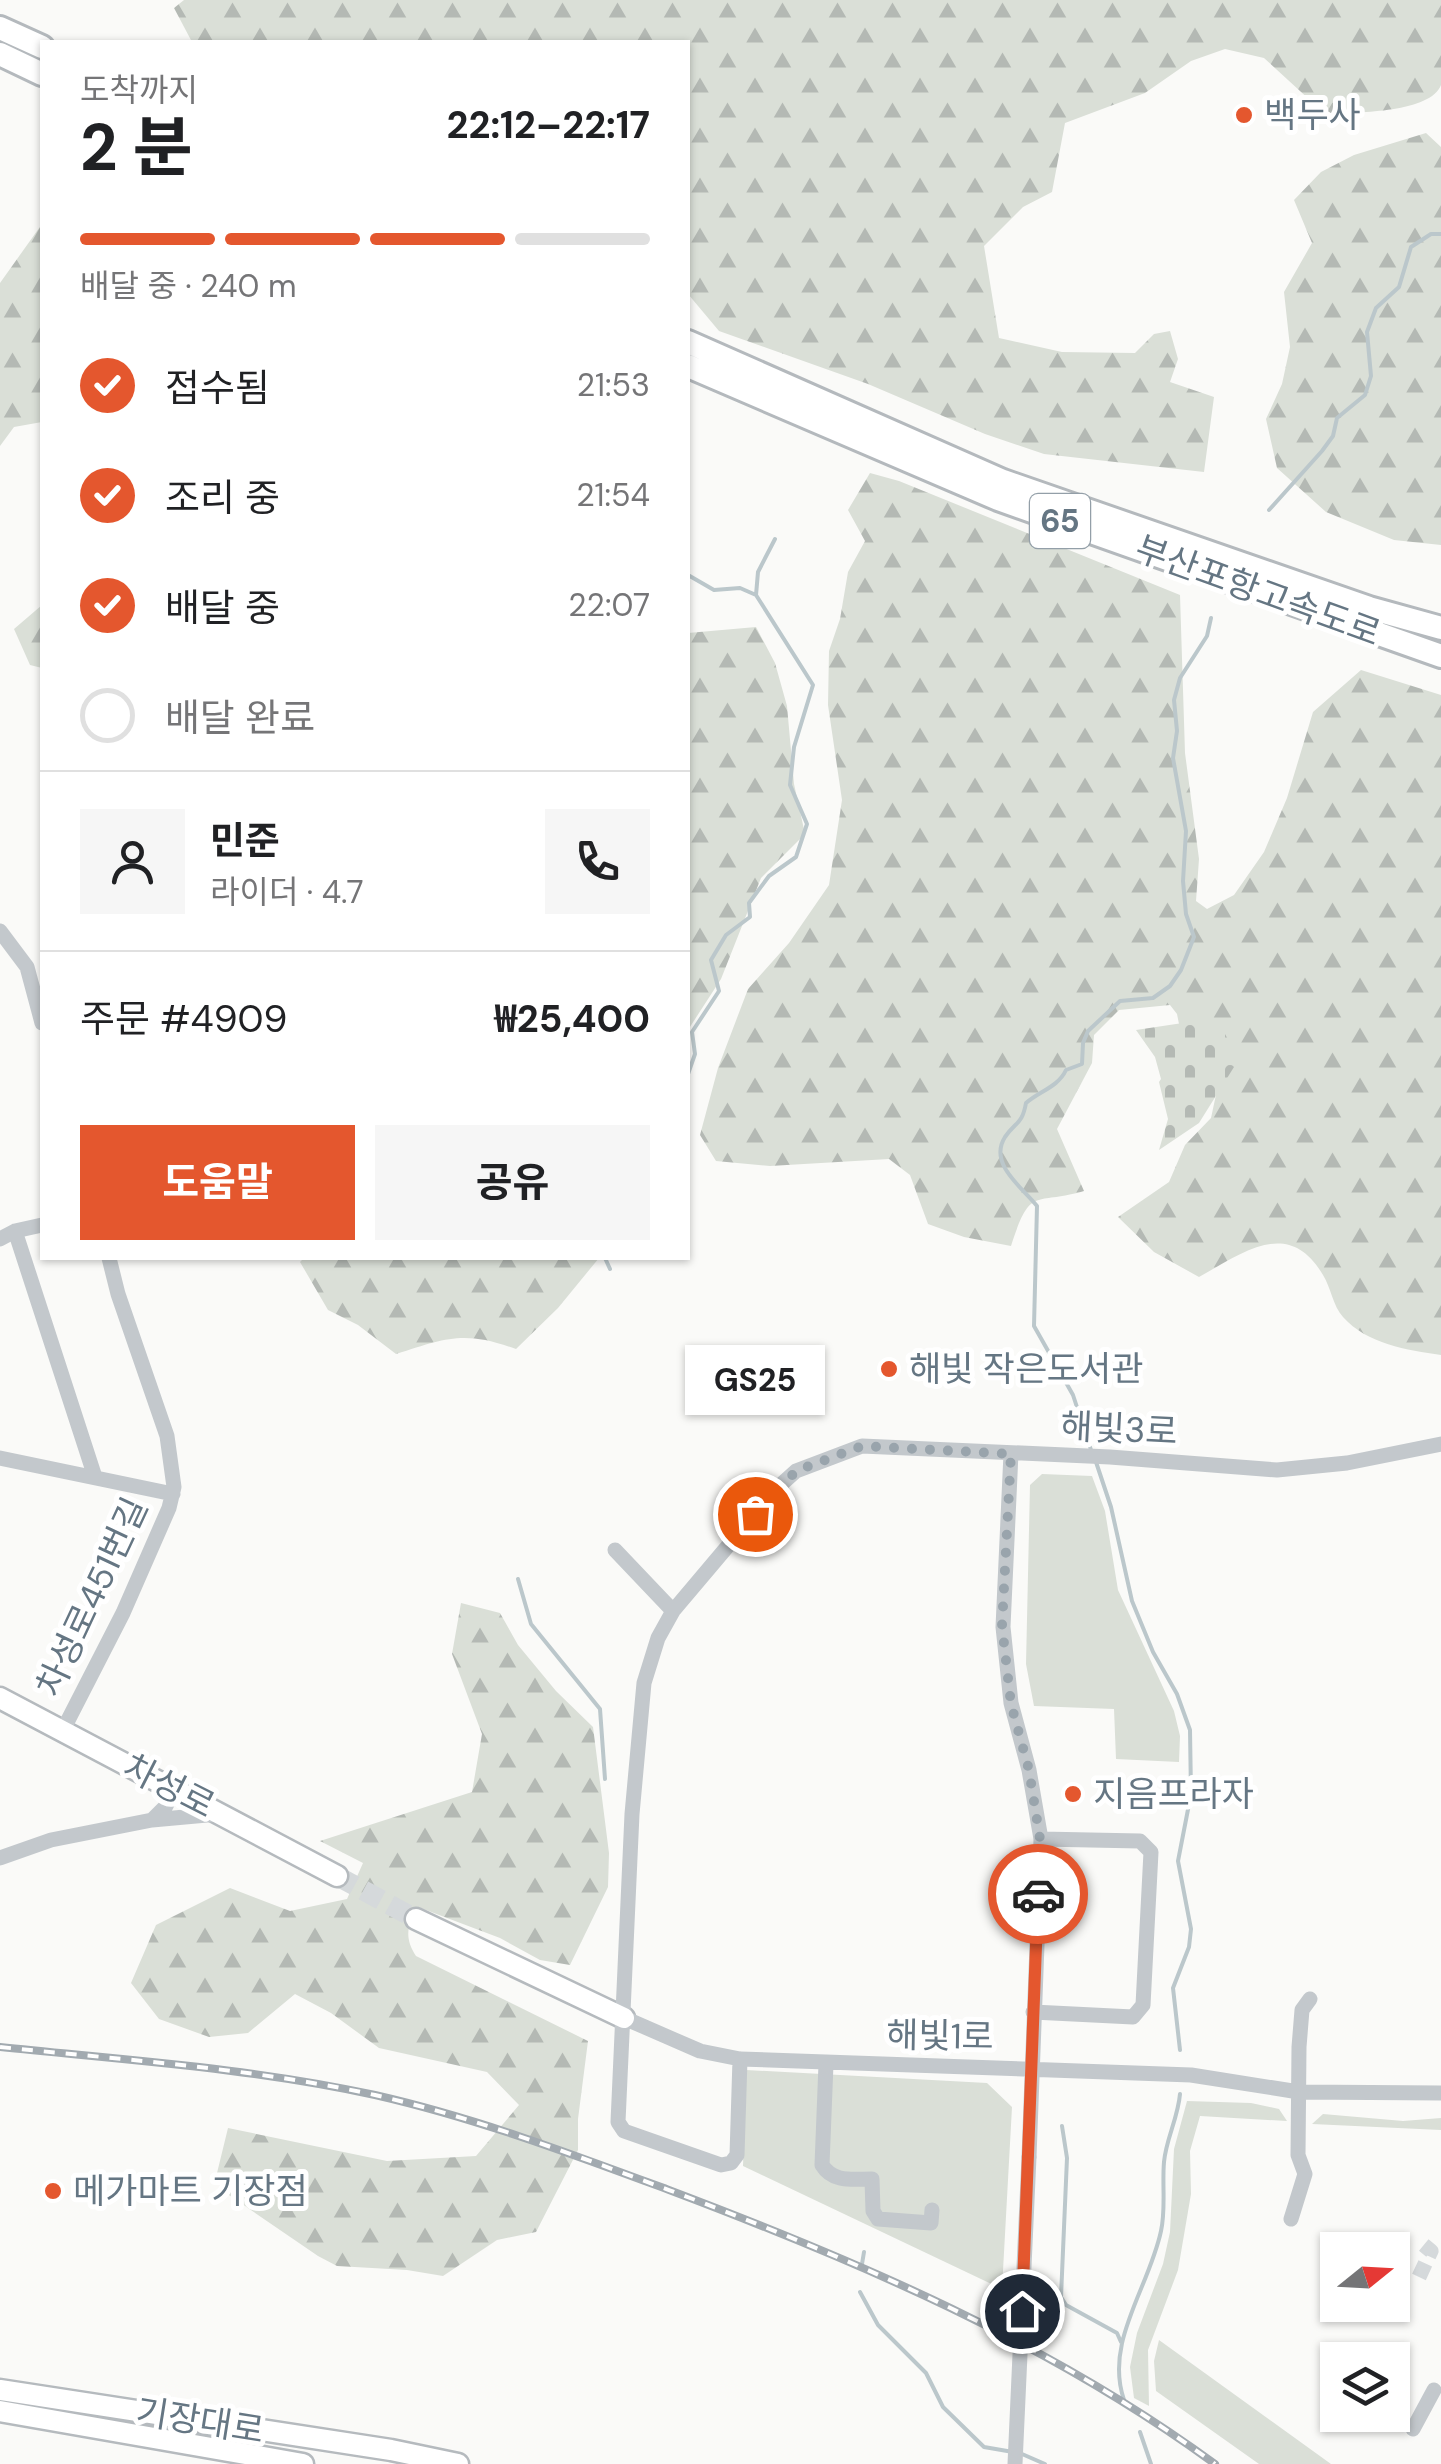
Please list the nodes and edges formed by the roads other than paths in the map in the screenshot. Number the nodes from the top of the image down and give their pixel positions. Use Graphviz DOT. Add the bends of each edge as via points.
graph roads {
  1 [pos="0,28"];
  2 [pos="40,47"];
  3 [pos="0,54"];
  4 [pos="40,73"];
  5 [pos="690,343"];
  6 [pos="690,367"];
  7 [pos="1441,628"];
  8 [pos="1441,656"];
  9 [pos="0,932"];
  10 [pos="36,973"];
  11 [pos="40,1002"];
  12 [pos="40,1226"];
  13 [pos="7,1235"];
  14 [pos="110,1260"];
  15 [pos="1441,1444"];
  16 [pos="1011,1454"];
  17 [pos="0,1458"];
  18 [pos="95,1477"];
  19 [pos="173,1494"];
  20 [pos="615,1550"];
  21 [pos="673,1610"];
  22 [pos="0,1698"];
  23 [pos="63,1730"];
  24 [pos="174,1790"];
  25 [pos="224,1814"];
  26 [pos="152,1820"];
  27 [pos="1040,1839"];
  28 [pos="0,1858"];
  29 [pos="337,1876"];
  30 [pos="416,1919"];
  31 [pos="1310,1998"];
  32 [pos="1033,2012"];
  33 [pos="624,2018"];
  34 [pos="740,2059"];
  35 [pos="826,2064"];
  36 [pos="1031,2069"];
  37 [pos="1299,2092"];
  38 [pos="1441,2093"];
  39 [pos="932,2210"];
  40 [pos="1288,2219"];
  41 [pos="0,2390"];
  42 [pos="1434,2390"];
  43 [pos="0,2411"];
  44 [pos="1413,2429"];
  45 [pos="303,2464"];
  46 [pos="458,2464"];
  47 [pos="1015,2464"];
  1 -- 2 [label="highway"];
  3 -- 4 [label="highway"];
  5 -- 7 [label="highway, 부산포항고속도로 / 65" via="1004,481"];
  6 -- 8 [label="highway, 부산포항고속도로 / 65" via="998,499"];
  9 -- 10 [label="street"];
  10 -- 11 [label="street"];
  12 -- 13 [label="street"];
  13 -- 18 [label="street"];
  14 -- 19 [label="street, 차성로451번길" via="167,1436"];
  15 -- 16 [label="street, 해빛3로" via="1277,1470"];
  16 -- 21 [label="street, 해빛3로" via="862,1446 796,1471"];
  16 -- 27 [label="street" via="1002,1626"];
  17 -- 18 [label="street"];
  18 -- 19 [label="street"];
  19 -- 23 [label="street, 차성로451번길"];
  20 -- 21 [label="street"];
  21 -- 33 [label="street, 해빛3로" via="644,1683"];
  22 -- 23 [label="main road, 차성로"];
  23 -- 24 [label="main road, 차성로"];
  24 -- 25 [label="main road, 차성로"];
  24 -- 26 [label="street"];
  25 -- 26 [label="street"];
  25 -- 29 [label="main road, 차성로"];
  26 -- 28 [label="street"];
  27 -- 32 [label="street"];
  27 -- 32 [label="street" via="1140,1841 1151,1852 1139,2013"];
  30 -- 33 [label="main road"];
  31 -- 37 [label="street" via="1300,2022"];
  32 -- 36 [label="street"];
  33 -- 34 [label="street, 해빛1로" via="700,2051"];
  33 -- 34 [label="street, 해빛3로" via="618,2122 624,2131 721,2164 737,2155"];
  34 -- 35 [label="street, 해빛1로"];
  35 -- 36 [label="street, 해빛1로"];
  35 -- 39 [label="street" via="822,2165 834,2178 872,2179 873,2211 885,2222 932,2223"];
  36 -- 37 [label="street, 해빛1로" via="1191,2074"];
  36 -- 47 [label="street, bridge"];
  37 -- 38 [label="street, 해빛1로"];
  37 -- 40 [label="street"];
  41 -- 46 [label="main road, 기장대로"];
  42 -- 44 [label="street"];
  43 -- 45 [label="main road, 기장대로"];
}
